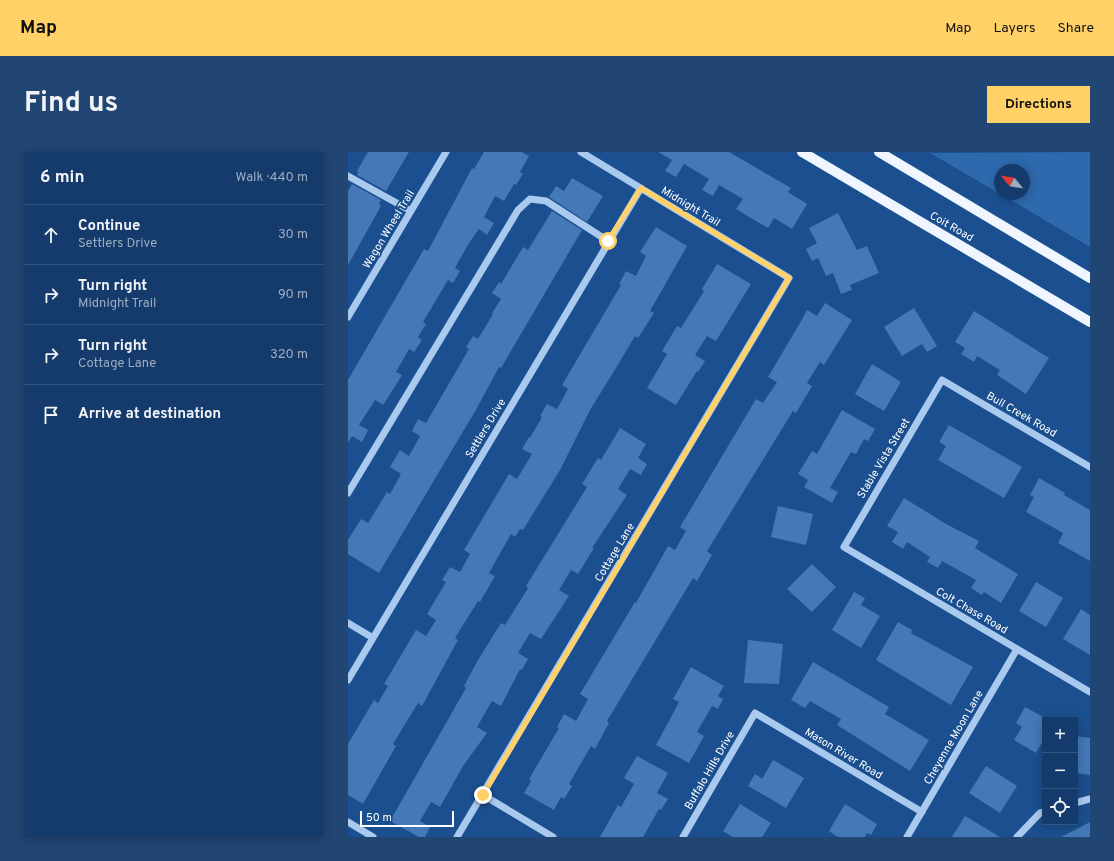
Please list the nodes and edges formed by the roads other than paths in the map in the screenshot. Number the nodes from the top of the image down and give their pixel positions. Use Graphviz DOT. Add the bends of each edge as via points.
graph roads {
  1 [pos="446,152"];
  2 [pos="581,152"];
  3 [pos="802,152"];
  4 [pos="879,152"];
  5 [pos="348,176"];
  6 [pos="641,188"];
  7 [pos="411,211"];
  8 [pos="608,241"];
  9 [pos="789,278"];
  10 [pos="1090,278"];
  11 [pos="348,317"];
  12 [pos="1090,322"];
  13 [pos="942,380"];
  14 [pos="1090,467"];
  15 [pos="348,493"];
  16 [pos="844,546"];
  17 [pos="348,623"];
  18 [pos="373,638"];
  19 [pos="1017,649"];
  20 [pos="348,680"];
  21 [pos="1090,692"];
  22 [pos="755,714"];
  23 [pos="483,795"];
  24 [pos="1090,799"];
  25 [pos="1078,802"];
  26 [pos="922,812"];
  27 [pos="1042,813"];
  28 [pos="348,822"];
  29 [pos="373,837"];
  30 [pos="457,837"];
  31 [pos="553,837"];
  32 [pos="682,837"];
  33 [pos="907,837"];
  34 [pos="1017,837"];
  1 -- 7 [label="street, Wagon Wheel Trail"];
  2 -- 6 [label="street, Midnight Trail"];
  3 -- 12 [label="main road, Coit Road"];
  4 -- 10 [label="main road"];
  5 -- 7 [label="street"];
  6 -- 8 [label="street, Settlers Drive"];
  6 -- 9 [label="street, Midnight Trail"];
  7 -- 11 [label="street, Wagon Wheel Trail"];
  8 -- 15 [label="street" via="546,201 530,199 518,210"];
  8 -- 18 [label="street, Settlers Drive"];
  9 -- 23 [label="street, Cottage Lane"];
  13 -- 14 [label="street, Bull Creek Road"];
  13 -- 16 [label="street, Stable Vista Street"];
  16 -- 19 [label="street, Colt Chase Road"];
  17 -- 18 [label="street"];
  18 -- 20 [label="street, Settlers Drive"];
  19 -- 21 [label="street, Colt Chase Road"];
  19 -- 26 [label="street, Cheyenne Moon Lane"];
  22 -- 26 [label="street, Mason River Road"];
  22 -- 32 [label="street, Buffalo Hills Drive"];
  23 -- 30 [label="street, Cottage Lane"];
  23 -- 31 [label="street"];
  24 -- 25 [label="street"];
  26 -- 33 [label="street, Cheyenne Moon Lane"];
  27 -- 34 [label="street"];
  28 -- 29 [label="street"];
}
